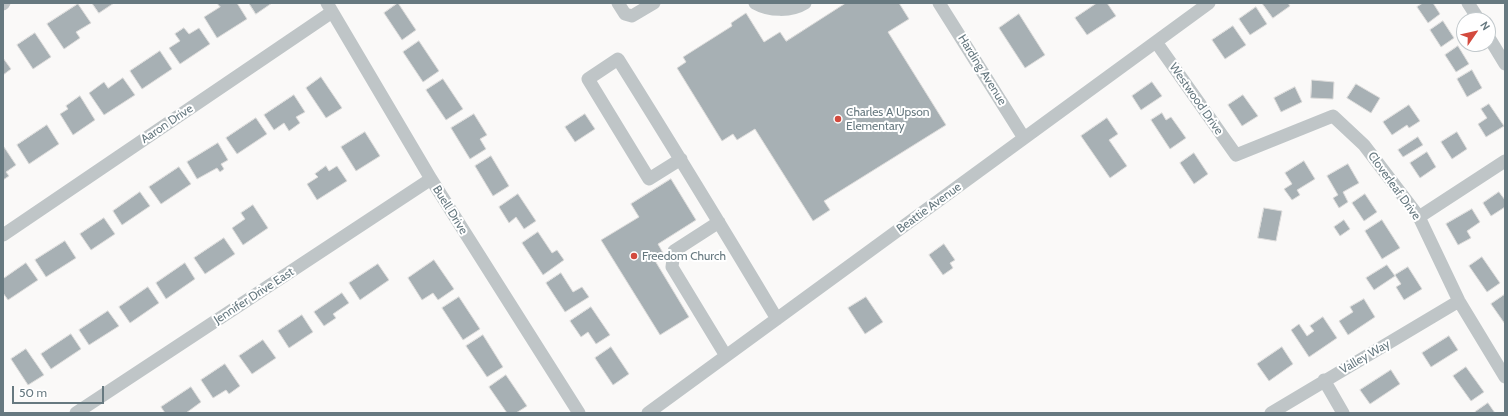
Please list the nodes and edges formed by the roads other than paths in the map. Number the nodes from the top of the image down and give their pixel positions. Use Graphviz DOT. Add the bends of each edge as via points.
graph roads {
  1 [pos="618,3"];
  2 [pos="654,3"];
  3 [pos="755,3"];
  4 [pos="805,3"];
  5 [pos="939,3"];
  6 [pos="1209,3"];
  7 [pos="1468,3"];
  8 [pos="1194,7"];
  9 [pos="329,8"];
  10 [pos="1474,12"];
  11 [pos="1156,42"];
  12 [pos="1496,49"];
  13 [pos="1505,64"];
  14 [pos="1024,138"];
  15 [pos="1236,156"];
  16 [pos="680,159"];
  17 [pos="1505,161"];
  18 [pos="431,179"];
  19 [pos="1419,217"];
  20 [pos="719,222"];
  21 [pos="3,235"];
  22 [pos="1459,301"];
  23 [pos="777,319"];
  24 [pos="726,356"];
  25 [pos="1505,377"];
  26 [pos="1324,380"];
  27 [pos="76,413"];
  28 [pos="579,413"];
  29 [pos="648,413"];
  30 [pos="1271,413"];
  31 [pos="1343,413"];
  1 -- 2 [label="street" via="625,14 632,16"];
  3 -- 4 [label="street" via="778,10"];
  5 -- 14 [label="street, Harding Avenue"];
  6 -- 8 [label="street, Beattie Avenue"];
  7 -- 10 [label="street"];
  8 -- 11 [label="street, Beattie Avenue"];
  9 -- 18 [label="street, Buell Drive"];
  9 -- 21 [label="street, Aaron Drive"];
  11 -- 14 [label="street, Beattie Avenue"];
  11 -- 15 [label="street, Westwood Drive"];
  12 -- 13 [label="street"];
  14 -- 23 [label="street, Beattie Avenue"];
  15 -- 19 [label="street, Cloverleaf Drive" via="1333,116 1364,145"];
  16 -- 16 [label="street" via="618,59 588,79 649,180"];
  16 -- 20 [label="street"];
  17 -- 19 [label="street"];
  18 -- 27 [label="street, Jennifer Drive East"];
  18 -- 28 [label="street, Buell Drive"];
  19 -- 22 [label="street, Cloverleaf Drive"];
  20 -- 23 [label="street"];
  20 -- 24 [label="street" via="674,250 672,267"];
  22 -- 25 [label="street, Cloverleaf Drive"];
  22 -- 26 [label="street, Valley Way"];
  23 -- 24 [label="street, Beattie Avenue"];
  24 -- 29 [label="street, Beattie Avenue"];
  26 -- 30 [label="street, Valley Way"];
  26 -- 31 [label="street"];
}
